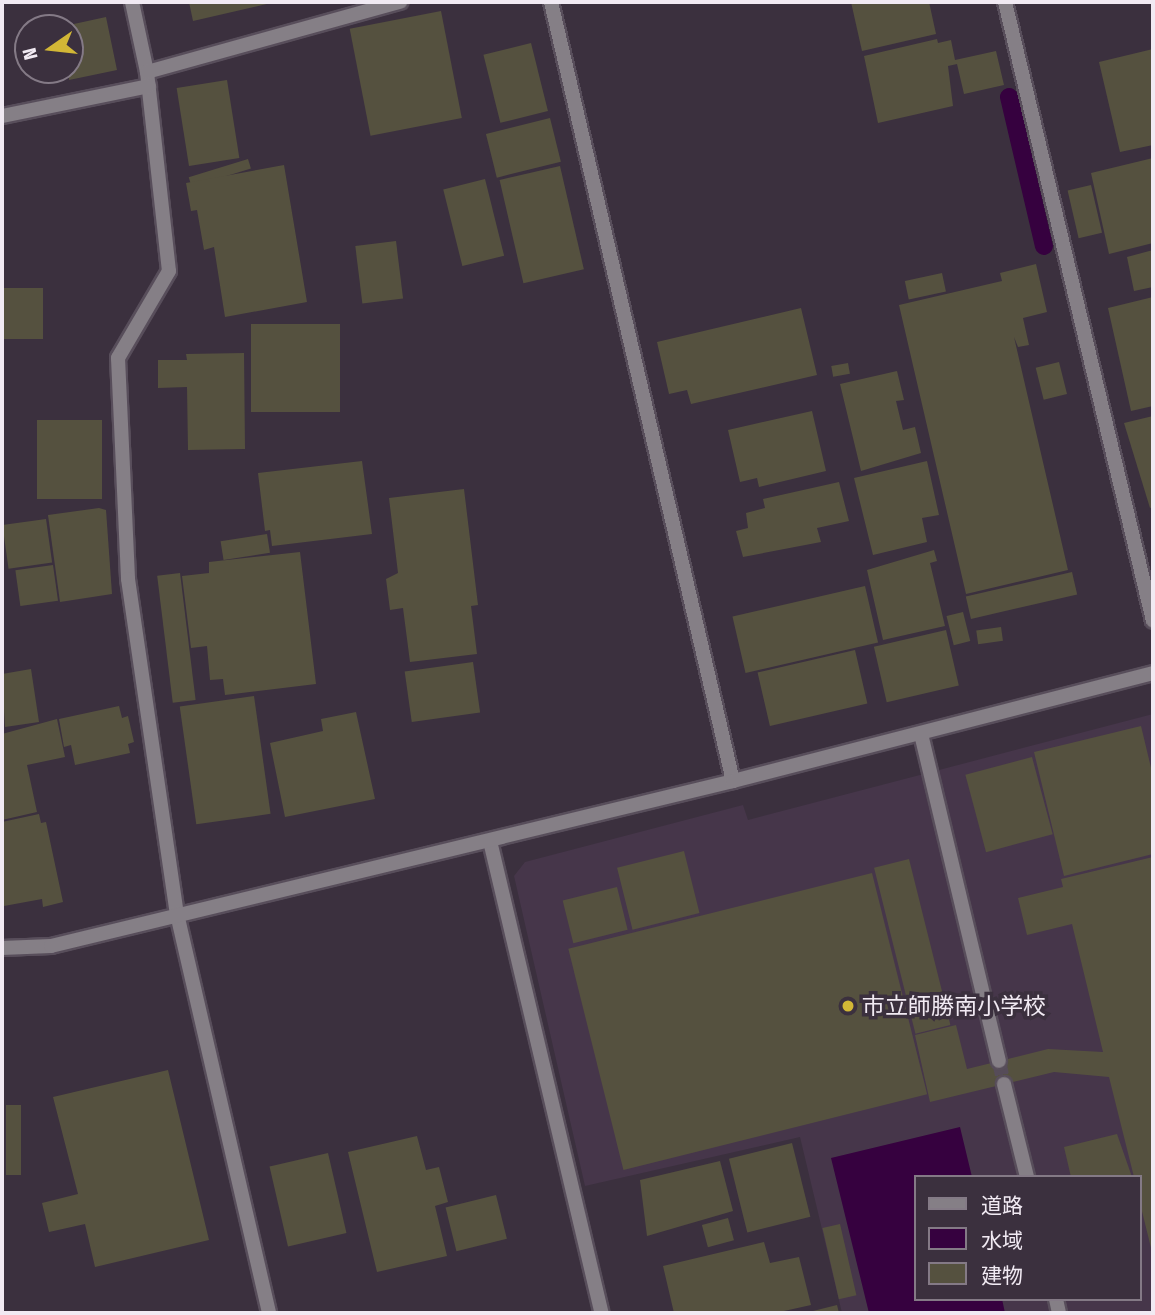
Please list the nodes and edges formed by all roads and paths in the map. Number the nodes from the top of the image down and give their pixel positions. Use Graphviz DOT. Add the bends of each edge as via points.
graph roads {
  1 [pos="132,2"];
  2 [pos="400,2"];
  3 [pos="551,2"];
  4 [pos="1005,2"];
  5 [pos="148,79"];
  6 [pos="2,116"];
  7 [pos="1153,621"];
  8 [pos="1153,673"];
  9 [pos="921,734"];
  10 [pos="733,781"];
  11 [pos="490,841"];
  12 [pos="177,914"];
  13 [pos="2,948"];
  14 [pos="999,1061"];
  15 [pos="1004,1084"];
  16 [pos="1027,1175"];
  17 [pos="269,1313"];
  18 [pos="602,1313"];
  1 -- 5 [label="street"];
  2 -- 5 [label="street"];
  3 -- 10 [label="street"];
  4 -- 7 [label="street"];
  5 -- 6 [label="street"];
  5 -- 12 [label="street" via="169,271 118,358 128,579"];
  8 -- 9 [label="street"];
  9 -- 10 [label="street"];
  9 -- 14 [label="street"];
  10 -- 11 [label="street"];
  11 -- 12 [label="street"];
  11 -- 18 [label="street"];
  12 -- 13 [label="street" via="51,946"];
  12 -- 17 [label="street"];
  15 -- 16 [label="street"];
}
